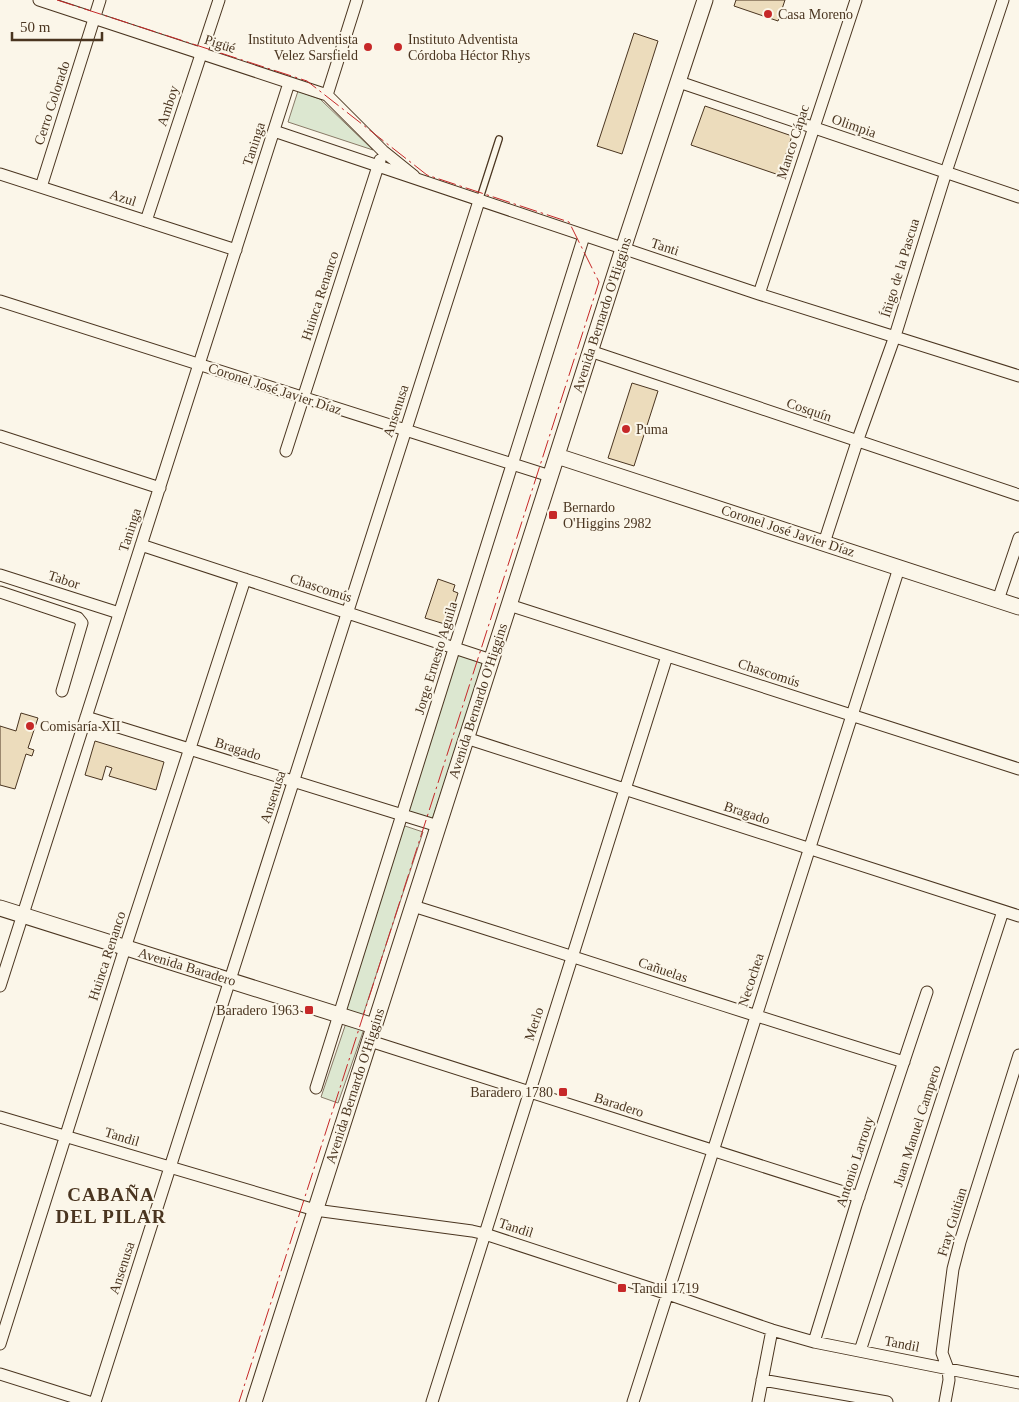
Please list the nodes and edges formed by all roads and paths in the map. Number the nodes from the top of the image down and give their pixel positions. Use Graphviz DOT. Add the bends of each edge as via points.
graph roads {
  1 [pos="39,0"];
  2 [pos="100,0"];
  3 [pos="219,0"];
  4 [pos="357,0"];
  5 [pos="705,0"];
  6 [pos="856,0"];
  7 [pos="1002,0"];
  8 [pos="94,18"];
  9 [pos="201,54"];
  10 [pos="679,82"];
  11 [pos="289,83"];
  12 [pos="326,95"];
  13 [pos="813,128"];
  14 [pos="274,132"];
  15 [pos="499,139"];
  16 [pos="383,151"];
  17 [pos="378,167"];
  18 [pos="946,172"];
  19 [pos="0,174"];
  20 [pos="421,182"];
  21 [pos="41,187"];
  22 [pos="1019,197"];
  23 [pos="479,201"];
  24 [pos="146,221"];
  25 [pos="584,236"];
  26 [pos="623,249"];
  27 [pos="236,250"];
  28 [pos="759,294"];
  29 [pos="0,301"];
  30 [pos="895,336"];
  31 [pos="590,351"];
  32 [pos="199,364"];
  33 [pos="1019,376"];
  34 [pos="303,397"];
  35 [pos="406,430"];
  36 [pos="0,436"];
  37 [pos="857,442"];
  38 [pos="286,451"];
  39 [pos="557,456"];
  40 [pos="513,464"];
  41 [pos="550,476"];
  42 [pos="160,488"];
  43 [pos="1019,495"];
  44 [pos="1019,538"];
  45 [pos="824,543"];
  46 [pos="141,545"];
  47 [pos="899,568"];
  48 [pos="0,575"];
  49 [pos="245,579"];
  50 [pos="0,592"];
  51 [pos="998,600"];
  52 [pos="509,605"];
  53 [pos="1019,607"];
  54 [pos="347,612"];
  55 [pos="120,613"];
  56 [pos="455,648"];
  57 [pos="667,656"];
  58 [pos="491,660"];
  59 [pos="62,690"];
  60 [pos="852,715"];
  61 [pos="86,717"];
  62 [pos="466,738"];
  63 [pos="189,749"];
  64 [pos="1019,769"];
  65 [pos="293,782"];
  66 [pos="625,789"];
  67 [pos="402,815"];
  68 [pos="438,826"];
  69 [pos="809,848"];
  70 [pos="413,906"];
  71 [pos="0,908"];
  72 [pos="1003,911"];
  73 [pos="23,916"];
  74 [pos="1019,916"];
  75 [pos="125,948"];
  76 [pos="572,956"];
  77 [pos="230,981"];
  78 [pos="0,986"];
  79 [pos="927,992"];
  80 [pos="339,1014"];
  81 [pos="756,1017"];
  82 [pos="374,1026"];
  83 [pos="370,1041"];
  84 [pos="1019,1055"];
  85 [pos="904,1062"];
  86 [pos="316,1088"];
  87 [pos="529,1092"];
  88 [pos="0,1117"];
  89 [pos="66,1136"];
  90 [pos="713,1150"];
  91 [pos="170,1167"];
  92 [pos="859,1197"];
  93 [pos="315,1210"];
  94 [pos="485,1234"];
  95 [pos="668,1294"];
  96 [pos="772,1330"];
  97 [pos="814,1342"];
  98 [pos="0,1344"];
  99 [pos="860,1351"];
  100 [pos="948,1368"];
  101 [pos="0,1374"];
  102 [pos="762,1380"];
  103 [pos="1019,1383"];
  104 [pos="89,1402"];
  105 [pos="95,1402"];
  106 [pos="254,1402"];
  107 [pos="432,1402"];
  108 [pos="633,1402"];
  109 [pos="758,1402"];
  110 [pos="887,1402"];
  111 [pos="945,1402"];
  1 -- 8 [label="street, Pigüé"];
  2 -- 8 [label="street, Cerro Colorado"];
  3 -- 9 [label="street, Amboy"];
  4 -- 12 [label="street"];
  5 -- 10 [label="main road, Avenida Bernardo O'Higgins"];
  6 -- 13 [label="street, Manco Cápac"];
  7 -- 18 [label="street, Íñigo de la Pascua"];
  8 -- 9 [label="street, Pigüé"];
  8 -- 21 [label="street, Cerro Colorado"];
  9 -- 11 [label="street, Pigüé"];
  9 -- 24 [label="street, Amboy"];
  10 -- 13 [label="street, Olimpia"];
  10 -- 26 [label="main road, Avenida Bernardo O'Higgins"];
  11 -- 12 [label="street, Pigüé"];
  11 -- 14 [label="street, Taninga"];
  12 -- 16 [label="street, Pigüé"];
  13 -- 18 [label="street, Olimpia"];
  13 -- 28 [label="street, Manco Cápac"];
  14 -- 17 [label="street, Tanti"];
  14 -- 27 [label="street, Taninga"];
  15 -- 23 [label="lane"];
  16 -- 17 [label="street, Huinca Renanco"];
  16 -- 20 [label="street, Pigüé"];
  17 -- 20 [label="street, Tanti"];
  17 -- 34 [label="street, Huinca Renanco"];
  18 -- 22 [label="street, Olimpia"];
  18 -- 30 [label="street, Íñigo de la Pascua"];
  19 -- 21 [label="street, Azul"];
  20 -- 23 [label="street, Tanti"];
  21 -- 24 [label="street, Azul"];
  23 -- 25 [label="street, Tanti"];
  23 -- 35 [label="street, Ansenusa"];
  24 -- 27 [label="street, Azul"];
  25 -- 26 [label="street, Tanti"];
  25 -- 40 [label="street, Jorge Ernesto Aguila"];
  26 -- 28 [label="street, Tanti"];
  26 -- 31 [label="main road, Avenida Bernardo O'Higgins"];
  27 -- 32 [label="street, Taninga"];
  28 -- 30 [label="street, Tanti"];
  29 -- 32 [label="street, Coronel José Javier Díaz"];
  30 -- 33 [label="street, Tanti"];
  30 -- 37 [label="street, Íñigo de la Pascua"];
  31 -- 37 [label="street, Cosquín"];
  31 -- 39 [label="main road, Avenida Bernardo O'Higgins"];
  32 -- 34 [label="street, Coronel José Javier Díaz"];
  32 -- 42 [label="street, Taninga"];
  34 -- 35 [label="street, Coronel José Javier Díaz"];
  34 -- 38 [label="street, Huinca Renanco"];
  35 -- 40 [label="street, Coronel José Javier Díaz"];
  35 -- 54 [label="street, Ansenusa"];
  36 -- 42 [label="street"];
  37 -- 43 [label="street, Cosquín"];
  37 -- 45 [label="street, Íñigo de la Pascua"];
  39 -- 41 [label="main road, Avenida Bernardo O'Higgins"];
  39 -- 45 [label="main road, Coronel José Javier Díaz"];
  40 -- 41 [label="street, Coronel José Javier Díaz"];
  40 -- 56 [label="street, Jorge Ernesto Aguila"];
  41 -- 52 [label="main road, Avenida Bernardo O'Higgins"];
  42 -- 46 [label="street, Taninga"];
  44 -- 51 [label="street"];
  45 -- 47 [label="main road, Coronel José Javier Díaz"];
  46 -- 49 [label="street, Chascomús"];
  46 -- 55 [label="street, Taninga"];
  47 -- 51 [label="main road, Coronel José Javier Díaz"];
  47 -- 60 [label="street, Necochea"];
  48 -- 55 [label="street, Tabor"];
  49 -- 54 [label="street, Chascomús"];
  49 -- 63 [label="street, Huinca Renanco"];
  50 -- 59 [label="street" via="78,618 82,623"];
  51 -- 53 [label="main road, Coronel José Javier Díaz"];
  52 -- 57 [label="street, Chascomús"];
  52 -- 58 [label="main road, Avenida Bernardo O'Higgins"];
  54 -- 56 [label="street, Chascomús"];
  54 -- 65 [label="street, Ansenusa"];
  55 -- 61 [label="street, Taninga"];
  56 -- 58 [label="street, Chascomús"];
  56 -- 67 [label="street, Jorge Ernesto Aguila"];
  57 -- 60 [label="street, Chascomús"];
  57 -- 66 [label="street, Merlo"];
  58 -- 62 [label="main road, Avenida Bernardo O'Higgins"];
  60 -- 64 [label="street, Chascomús"];
  60 -- 69 [label="street, Necochea"];
  61 -- 63 [label="street, Bragado"];
  61 -- 73 [label="street, Taninga"];
  62 -- 66 [label="street, Bragado"];
  62 -- 68 [label="main road, Avenida Bernardo O'Higgins"];
  63 -- 65 [label="street, Bragado"];
  63 -- 75 [label="street, Huinca Renanco"];
  65 -- 67 [label="street, Bragado"];
  65 -- 77 [label="street, Ansenusa"];
  66 -- 69 [label="street, Bragado"];
  66 -- 76 [label="street, Merlo"];
  67 -- 68 [label="street, Bragado"];
  67 -- 80 [label="street, Jorge Ernesto Aguila"];
  68 -- 70 [label="main road, Avenida Bernardo O'Higgins"];
  69 -- 72 [label="street, Bragado"];
  69 -- 81 [label="street, Necochea"];
  70 -- 76 [label="street, Cañuelas"];
  70 -- 82 [label="main road, Avenida Bernardo O'Higgins"];
  71 -- 73 [label="main road, Avenida Baradero"];
  72 -- 74 [label="street, Bragado"];
  72 -- 99 [label="street, Juan Manuel Campero"];
  73 -- 75 [label="main road, Avenida Baradero"];
  73 -- 78 [label="street, Taninga"];
  75 -- 77 [label="main road, Avenida Baradero"];
  75 -- 89 [label="street, Huinca Renanco"];
  76 -- 81 [label="street, Cañuelas"];
  76 -- 87 [label="street, Merlo"];
  77 -- 80 [label="main road, Avenida Baradero"];
  77 -- 91 [label="street, Ansenusa"];
  79 -- 85 [label="street, Antonio Larrouy"];
  80 -- 82 [label="main road, Avenida Baradero"];
  80 -- 86 [label="street, Jorge Ernesto Aguila"];
  81 -- 85 [label="street, Cañuelas"];
  81 -- 90 [label="street, Necochea"];
  82 -- 83 [label="main road, Avenida Bernardo O'Higgins"];
  83 -- 87 [label="street, Baradero"];
  83 -- 93 [label="main road, Avenida Bernardo O'Higgins"];
  84 -- 100 [label="street, Fray Guitian" via="953,1269 942,1353"];
  85 -- 92 [label="street, Antonio Larrouy"];
  87 -- 90 [label="street, Baradero"];
  87 -- 94 [label="street, Merlo"];
  88 -- 89 [label="street, Tandil"];
  89 -- 91 [label="street, Tandil"];
  89 -- 98 [label="street, Huinca Renanco"];
  90 -- 92 [label="street, Baradero"];
  90 -- 95 [label="street, Necochea"];
  91 -- 93 [label="street, Tandil"];
  91 -- 105 [label="street, Ansenusa"];
  92 -- 97 [label="street, Antonio Larrouy"];
  93 -- 94 [label="street, Tandil"];
  93 -- 106 [label="main road, Avenida Bernardo O'Higgins"];
  94 -- 95 [label="street, Tandil"];
  94 -- 107 [label="street, Merlo"];
  95 -- 96 [label="street, Tandil"];
  95 -- 108 [label="street, Necochea"];
  96 -- 97 [label="street, Tandil"];
  96 -- 102 [label="street"];
  97 -- 99 [label="street, Tandil"];
  99 -- 100 [label="street, Tandil"];
  100 -- 103 [label="street, Tandil"];
  100 -- 111 [label="street, Fray Guitian"];
  101 -- 104 [label="street"];
  102 -- 109 [label="street"];
  102 -- 110 [label="street"];
}
